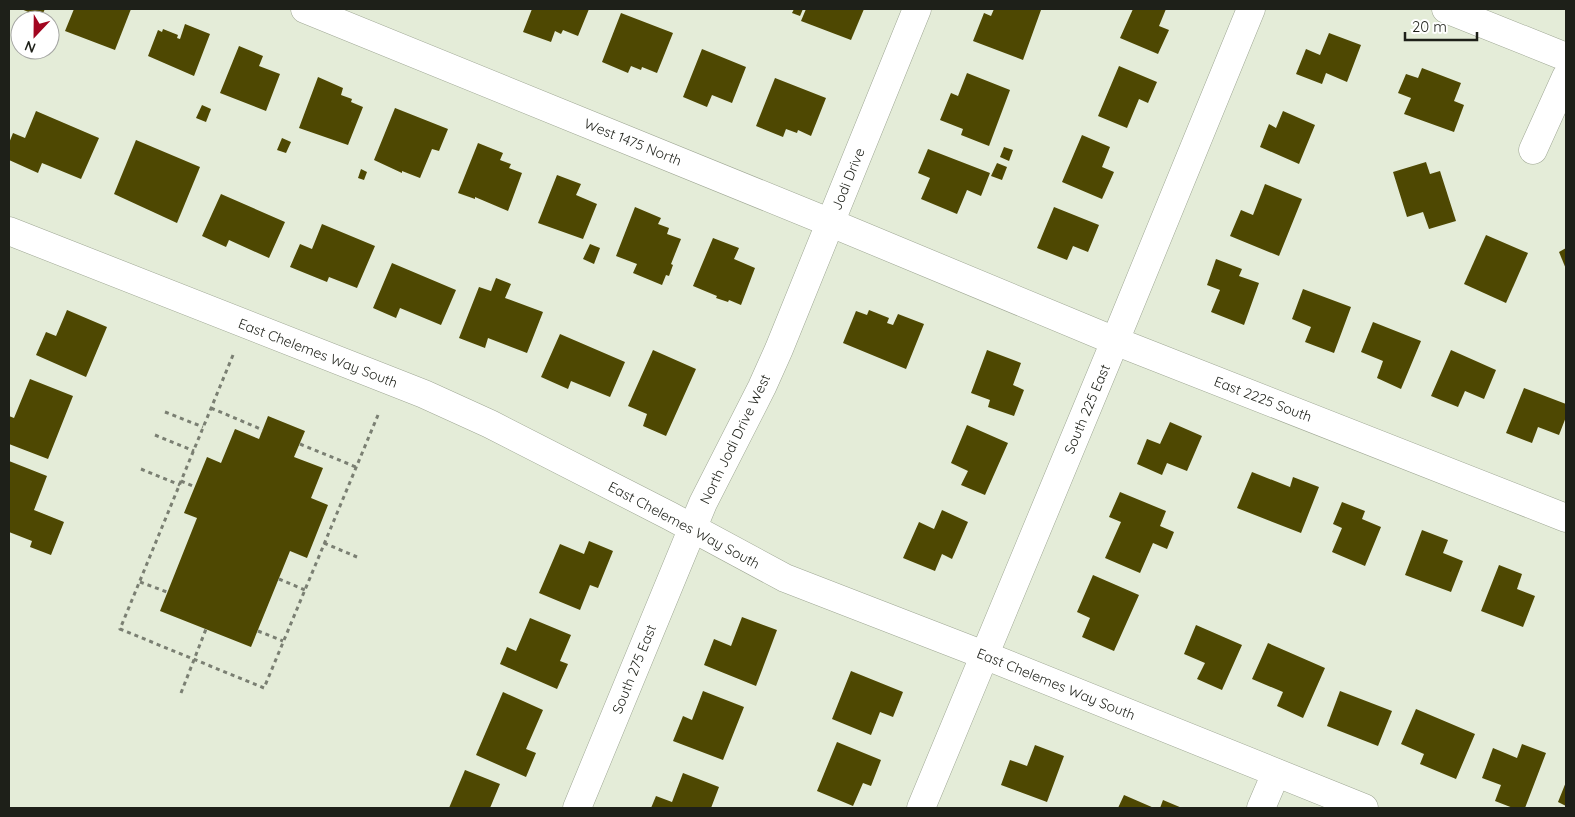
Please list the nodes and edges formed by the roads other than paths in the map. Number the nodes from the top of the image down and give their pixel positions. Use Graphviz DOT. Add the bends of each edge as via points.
graph roads {
  1 [pos="305,9"];
  2 [pos="917,9"];
  3 [pos="1251,9"];
  4 [pos="1446,9"];
  5 [pos="1566,58"];
  6 [pos="1566,78"];
  7 [pos="1532,150"];
  8 [pos="831,223"];
  9 [pos="10,236"];
  10 [pos="960,276"];
  11 [pos="1116,341"];
  12 [pos="779,349"];
  13 [pos="1566,518"];
  14 [pos="692,529"];
  15 [pos="984,655"];
  16 [pos="1276,773"];
  17 [pos="577,808"];
  18 [pos="921,808"];
  19 [pos="1262,808"];
  20 [pos="1364,808"];
  1 -- 8 [label="street, West 1475 North"];
  2 -- 8 [label="street, Jodi Drive"];
  3 -- 11 [label="street, South 225 East"];
  4 -- 5 [label="street"];
  6 -- 7 [label="street"];
  8 -- 10 [label="street, West 1475 North"];
  8 -- 12 [label="street, Jodi Drive"];
  9 -- 14 [label="street, East Chelemes Way South" via="424,394 490,424"];
  10 -- 11 [label="street, East 2225 South"];
  11 -- 13 [label="street, East 2225 South"];
  11 -- 15 [label="street, South 225 East"];
  12 -- 14 [label="street, North Jodi Drive West"];
  14 -- 15 [label="street, East Chelemes Way South" via="785,578"];
  14 -- 17 [label="street, South 275 East"];
  15 -- 16 [label="street, East Chelemes Way South"];
  15 -- 18 [label="street, South 225 East"];
  16 -- 19 [label="street"];
  16 -- 20 [label="street, East Chelemes Way South"];
}
